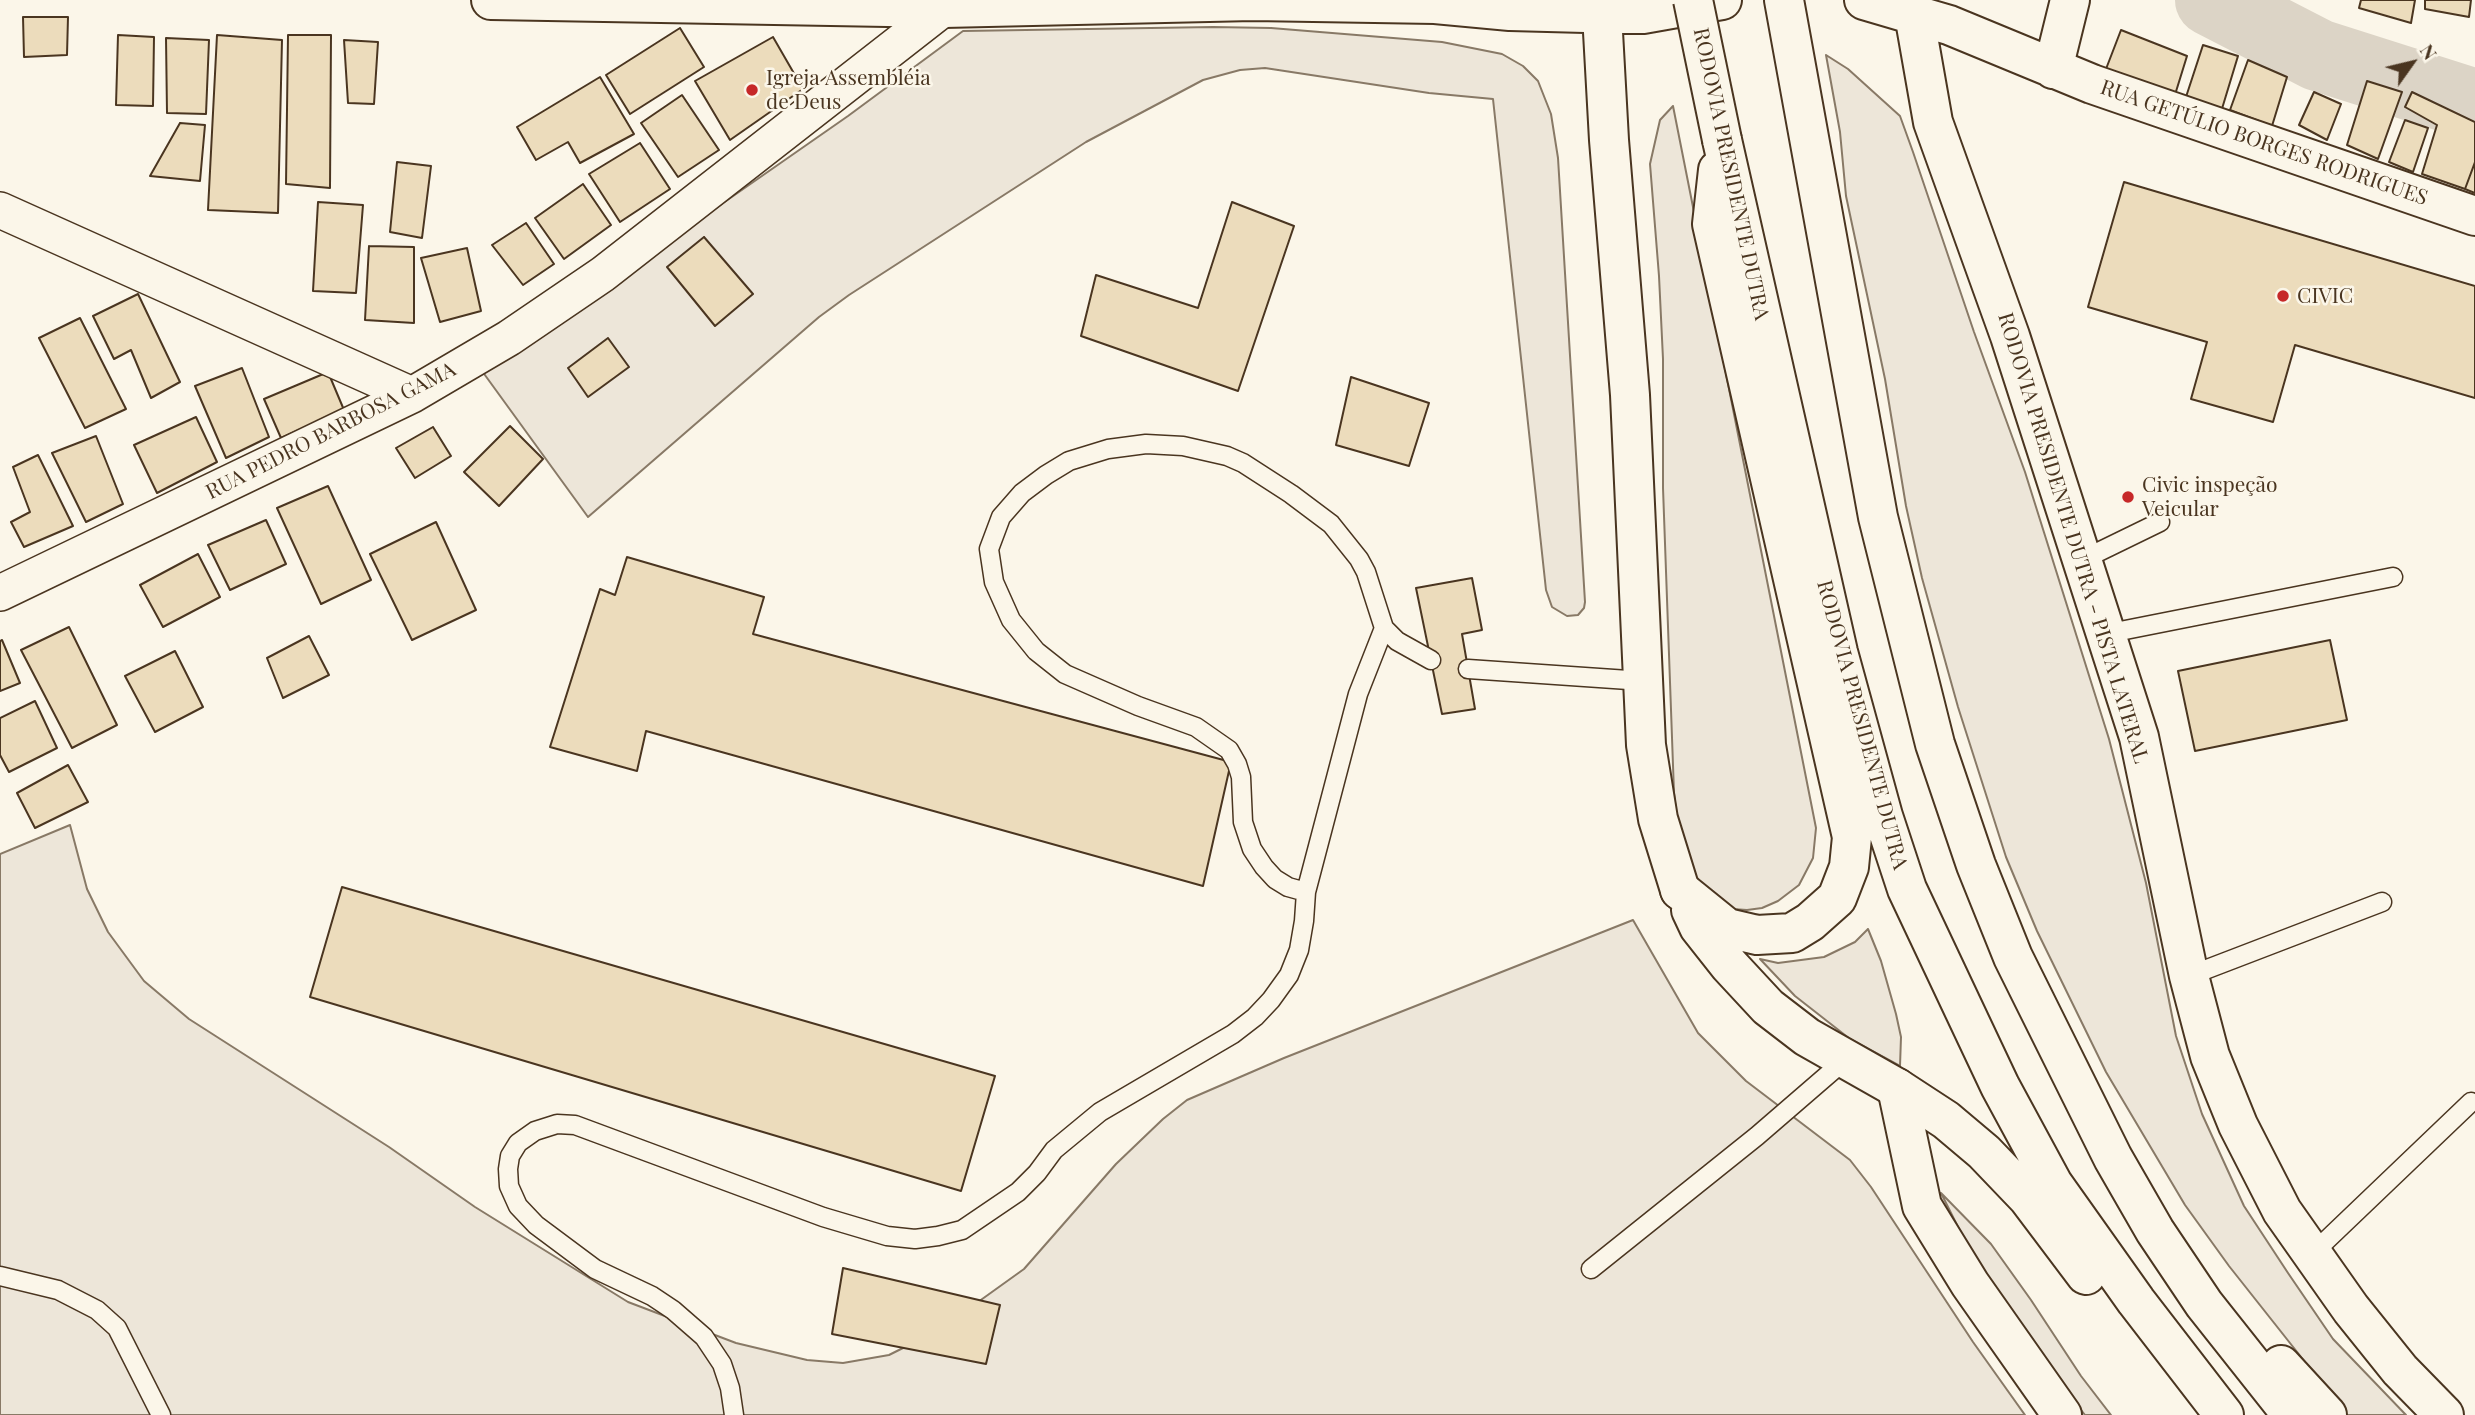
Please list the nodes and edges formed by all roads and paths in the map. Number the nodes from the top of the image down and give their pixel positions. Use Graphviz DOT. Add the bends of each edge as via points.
graph roads {
  1 [pos="491,0"];
  2 [pos="1693,0"];
  3 [pos="1723,0"];
  4 [pos="1784,0"];
  5 [pos="1864,0"];
  6 [pos="2069,5"];
  7 [pos="944,8"];
  8 [pos="1914,13"];
  9 [pos="1602,14"];
  10 [pos="2053,69"];
  11 [pos="1722,140"];
  12 [pos="0,210"];
  13 [pos="2475,216"];
  14 [pos="412,395"];
  15 [pos="2160,522"];
  16 [pos="2082,560"];
  17 [pos="2393,577"];
  18 [pos="0,593"];
  19 [pos="1384,628"];
  20 [pos="2105,634"];
  21 [pos="1431,660"];
  22 [pos="1468,669"];
  23 [pos="1643,681"];
  24 [pos="1680,890"];
  25 [pos="1306,892"];
  26 [pos="2382,902"];
  27 [pos="2189,976"];
  28 [pos="1845,1060"];
  29 [pos="1897,1088"];
  30 [pos="2471,1101"];
  31 [pos="2155,1231"];
  32 [pos="2311,1255"];
  33 [pos="1591,1269"];
  34 [pos="0,1276"];
  35 [pos="161,1415"];
  36 [pos="734,1415"];
  37 [pos="2062,1415"];
  38 [pos="2190,1415"];
  39 [pos="2224,1415"];
  40 [pos="2292,1415"];
  41 [pos="2327,1415"];
  42 [pos="2444,1415"];
  1 -- 7 [label="main road"];
  2 -- 11 [label="main road, RODOVIA PRESIDENTE DUTRA, bridge"];
  3 -- 9 [label="main road" via="1643,14"];
  4 -- 31 [label="main road" via="1878,517 1935,744 2013,957 2113,1158"];
  5 -- 8 [label="main road, RUA GETÚLIO BORGES RODRIGUES"];
  6 -- 10 [label="main road"];
  7 -- 9 [label="main road" via="1253,1 1435,4"];
  7 -- 14 [label="street, RUA PEDRO BARBOSA GAMA" via="603,274 509,338"];
  8 -- 10 [label="main road, RUA GETÚLIO BORGES RODRIGUES"];
  8 -- 16 [label="main road, RODOVIA PRESIDENTE DUTRA - PISTA LATERAL" via="1933,122 2010,336"];
  9 -- 23 [label="main road" via="1630,395"];
  10 -- 13 [label="main road, RUA GETÚLIO BORGES RODRIGUES"];
  11 -- 24 [label="main road" via="1712,223 1852,837 1849,867 1837,898 1792,933 1757,934 1727,928"];
  11 -- 39 [label="main road, RODOVIA PRESIDENTE DUTRA" via="1838,652 1907,889 2000,1086 2053,1184"];
  12 -- 14 [label="street"];
  14 -- 18 [label="street, RUA PEDRO BARBOSA GAMA"];
  15 -- 16 [label="lane"];
  16 -- 20 [label="main road, RODOVIA PRESIDENTE DUTRA - PISTA LATERAL"];
  17 -- 20 [label="lane"];
  19 -- 21 [label="lane"];
  19 -- 25 [label="lane" via="1358,694"];
  19 -- 25 [label="lane" via="1359,559 1331,524 1243,463 1183,446 1146,444 1069,461 1022,493 1001,517 989,549 994,582 1012,620 1035,651 1065,674 1196,727 1229,750 1241,777 1243,822 1252,849 1275,879"];
  20 -- 27 [label="main road, RODOVIA PRESIDENTE DUTRA - PISTA LATERAL" via="2139,737"];
  22 -- 23 [label="lane"];
  23 -- 24 [label="main road" via="1646,745 1658,819"];
  24 -- 28 [label="main road" via="1699,927 1768,1007"];
  25 -- 36 [label="lane" via="1299,950 1289,975 1255,1017 1100,1112 1054,1150 1018,1192 962,1230 915,1240 887,1236 823,1217 575,1125 557,1124 518,1143 508,1169 518,1206 595,1269 652,1296 704,1337 722,1364"];
  26 -- 27 [label="lane"];
  27 -- 32 [label="main road, RODOVIA PRESIDENTE DUTRA - PISTA LATERAL" via="2210,1056 2238,1125 2282,1211"];
  28 -- 29 [label="main road"];
  28 -- 33 [label="lane"];
  29 -- 37 [label="main road" via="1922,1206 1970,1284"];
  29 -- 38 [label="main road" via="1946,1120 2028,1198"];
  30 -- 32 [label="lane"];
  31 -- 40 [label="main road" via="2204,1304"];
  31 -- 41 [label="main road"];
  32 -- 42 [label="main road, RODOVIA PRESIDENTE DUTRA - PISTA LATERAL" via="2400,1370"];
  34 -- 35 [label="lane" via="58,1290 97,1310 117,1328"];
}
